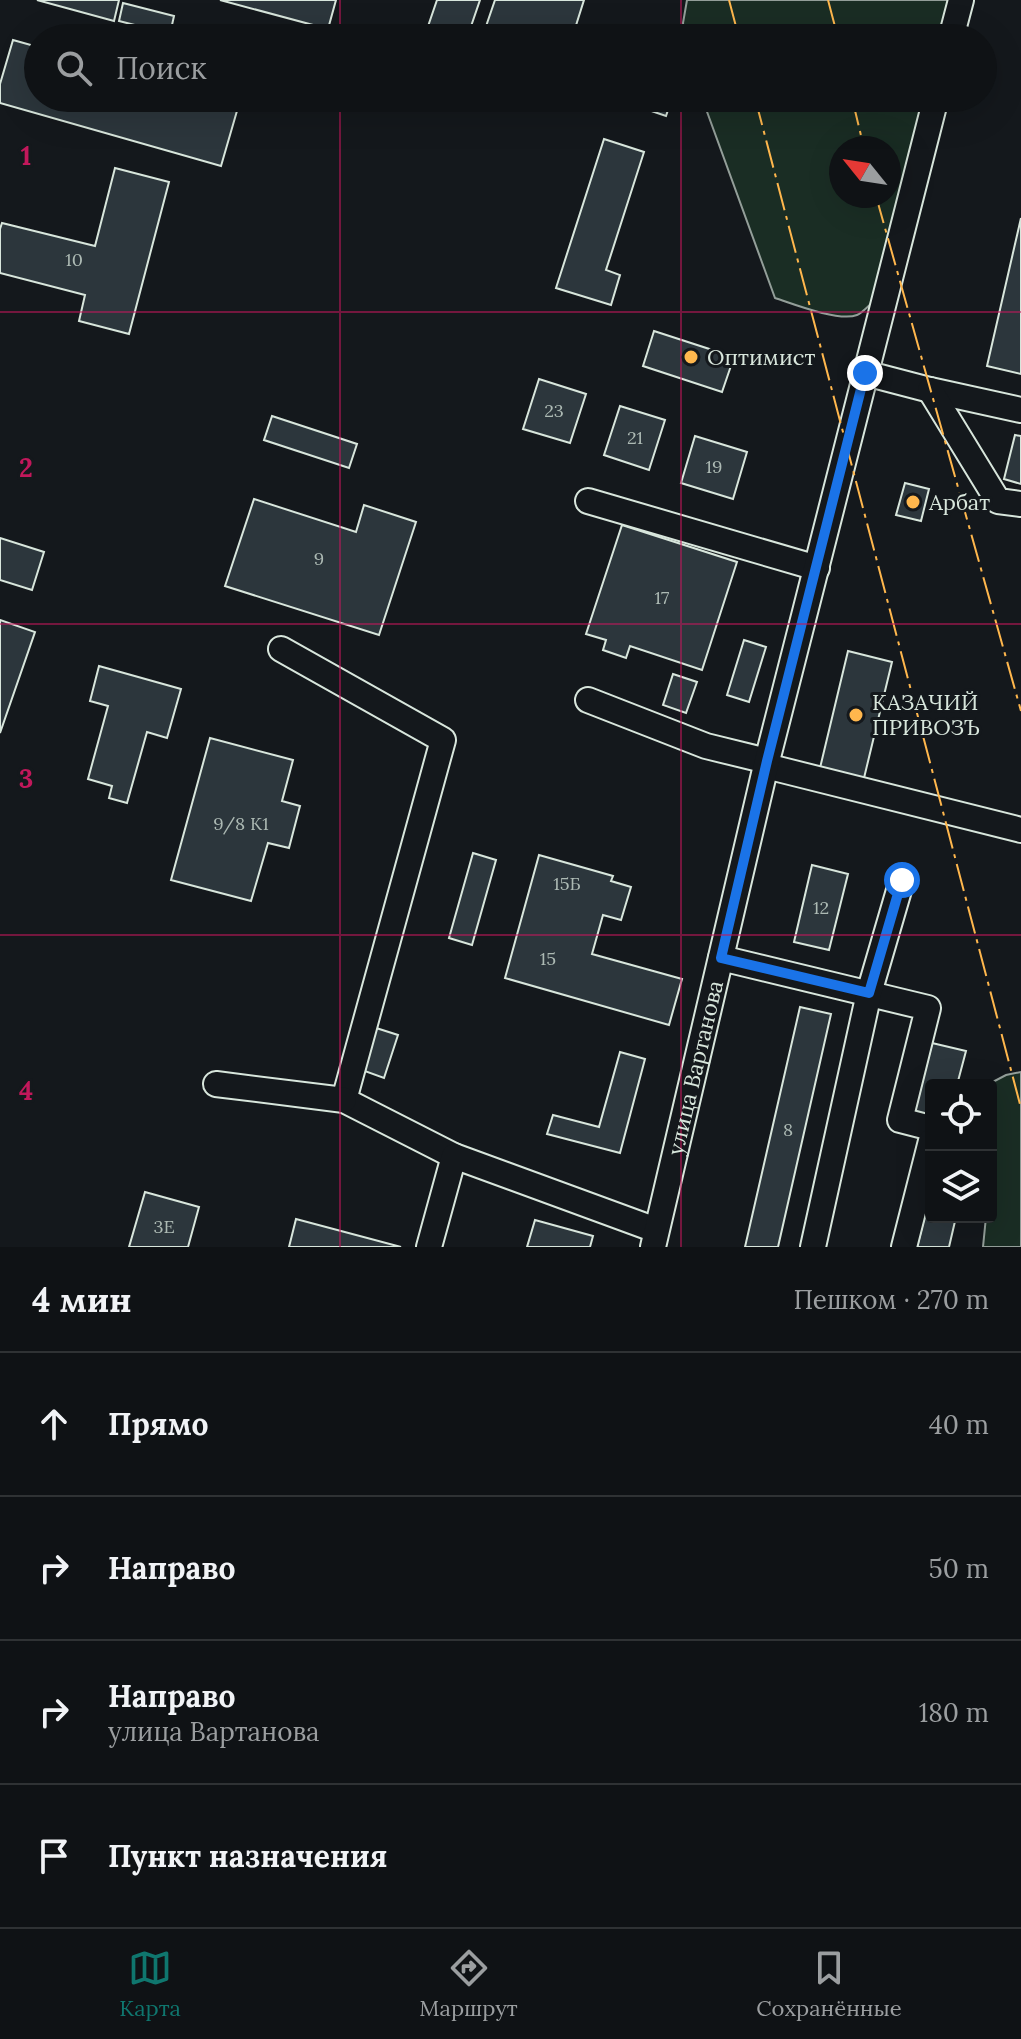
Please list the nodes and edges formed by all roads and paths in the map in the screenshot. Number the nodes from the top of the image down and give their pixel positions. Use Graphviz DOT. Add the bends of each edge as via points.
graph roads {
  1 [pos="961,0"];
  2 [pos="955,24"];
  3 [pos="932,112"];
  4 [pos="865,373"];
  5 [pos="930,390"];
  6 [pos="1021,410"];
  7 [pos="588,501"];
  8 [pos="1021,504"];
  9 [pos="817,568"];
  10 [pos="281,649"];
  11 [pos="588,700"];
  12 [pos="766,764"];
  13 [pos="1021,830"];
  14 [pos="902,880"];
  15 [pos="721,958"];
  16 [pos="869,993"];
  17 [pos="216,1084"];
  18 [pos="344,1100"];
  19 [pos="925,1126"];
  20 [pos="928,1151"];
  21 [pos="454,1156"];
  22 [pos="655,1239"];
  23 [pos="429,1247"];
  24 [pos="813,1247"];
  25 [pos="904,1247"];
  1 -- 2 [label="street"];
  3 -- 4 [label="street, улица Вартанова"];
  4 -- 5 [label="street"];
  4 -- 9 [label="street, улица Вартанова"];
  5 -- 6 [label="street"];
  5 -- 8 [label="street" via="998,501"];
  7 -- 9 [label="street"];
  9 -- 12 [label="street, улица Вартанова"];
  10 -- 18 [label="street" via="443,740 414,803"];
  11 -- 12 [label="street"];
  12 -- 13 [label="street"];
  12 -- 15 [label="street, улица Вартанова"];
  14 -- 16 [label="street"];
  15 -- 16 [label="street"];
  15 -- 22 [label="street, улица Вартанова"];
  16 -- 19 [label="street" via="928,1008 900,1120"];
  16 -- 24 [label="street"];
  17 -- 18 [label="street"];
  18 -- 21 [label="street"];
  20 -- 25 [label="street"];
  21 -- 22 [label="street"];
  21 -- 23 [label="street"];
}
